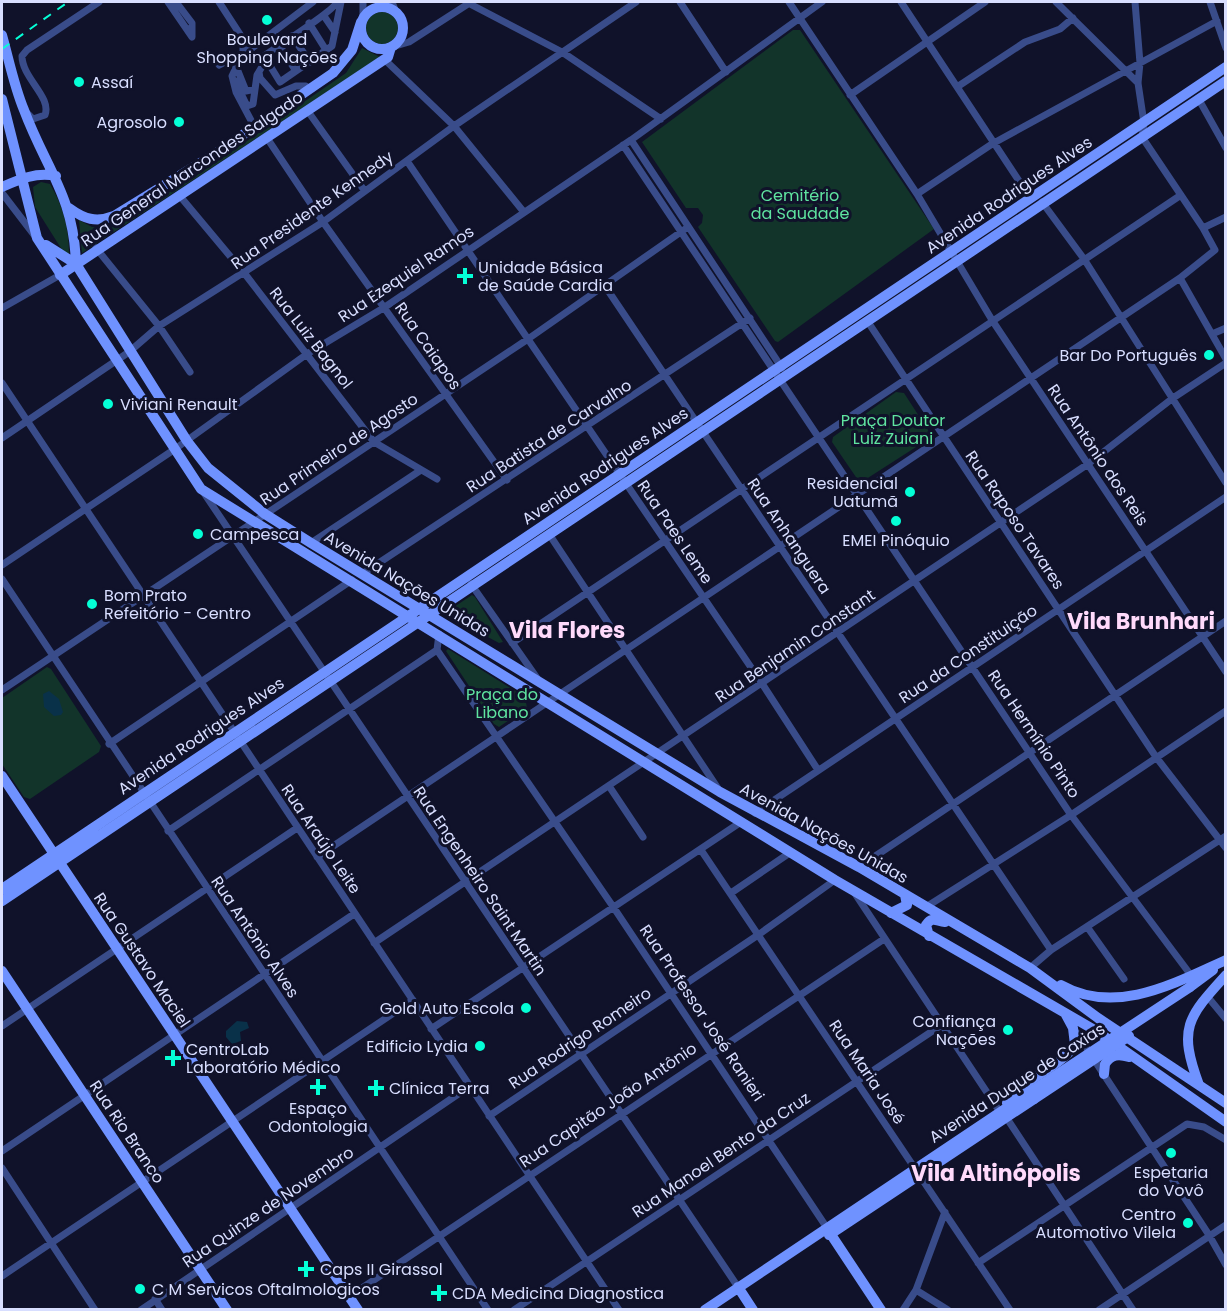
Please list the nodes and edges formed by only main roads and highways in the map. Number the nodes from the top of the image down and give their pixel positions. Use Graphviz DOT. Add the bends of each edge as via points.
graph roads {
  1 [pos="394,7"];
  2 [pos="362,20"];
  3 [pos="2,35"];
  4 [pos="392,47"];
  5 [pos="1226,68"];
  6 [pos="1226,81"];
  7 [pos="1196,95"];
  8 [pos="2,99"];
  9 [pos="56,176"];
  10 [pos="23,178"];
  11 [pos="2,187"];
  12 [pos="69,208"];
  13 [pos="37,238"];
  14 [pos="76,264"];
  15 [pos="60,275"];
  16 [pos="780,373"];
  17 [pos="624,479"];
  18 [pos="469,581"];
  19 [pos="420,607"];
  20 [pos="430,614"];
  21 [pos="406,616"];
  22 [pos="419,622"];
  23 [pos="327,676"];
  24 [pos="2,776"];
  25 [pos="56,858"];
  26 [pos="2,889"];
  27 [pos="905,895"];
  28 [pos="2,901"];
  29 [pos="891,913"];
  30 [pos="951,923"];
  31 [pos="929,936"];
  32 [pos="1226,961"];
  33 [pos="2,971"];
  34 [pos="1226,973"];
  35 [pos="1048,981"];
  36 [pos="1193,984"];
  37 [pos="1064,1012"];
  38 [pos="1132,1058"];
  39 [pos="1104,1074"];
  40 [pos="1199,1085"];
  41 [pos="1226,1103"];
  42 [pos="1209,1110"];
  43 [pos="1003,1113"];
  44 [pos="1226,1122"];
  45 [pos="1226,1130"];
  46 [pos="829,1231"];
  47 [pos="740,1290"];
  48 [pos="227,1310"];
  49 [pos="358,1310"];
  50 [pos="705,1310"];
  51 [pos="717,1310"];
  52 [pos="753,1310"];
  53 [pos="880,1310"];
  1 -- 2 [label="main road, Rua General Marcondes Salgado" via="370,10"];
  1 -- 4 [label="main road, Rua General Marcondes Salgado" via="403,33"];
  2 -- 4 [label="main road" via="366,42 378,49"];
  2 -- 12 [label="main road, Rua General Marcondes Salgado" via="352,50 333,73 218,152 114,216 102,220 82,217"];
  3 -- 9 [label="main road, Avenida Nações Unidas" via="23,110"];
  4 -- 14 [label="main road, Rua General Marcondes Salgado" via="384,59"];
  5 -- 7 [label="main road, Avenida Rodrigues Alves"];
  6 -- 7 [label="main road, Avenida Rodrigues Alves"];
  7 -- 16 [label="main road, Avenida Rodrigues Alves" via="1144,123 1029,199"];
  7 -- 16 [label="main road, Avenida Rodrigues Alves" via="1142,137 868,322"];
  8 -- 10 [label="main road, Avenida Nações Unidas"];
  9 -- 10 [label="main road"];
  9 -- 12 [label="main road, Avenida Nações Unidas"];
  10 -- 11 [label="main road"];
  10 -- 13 [label="main road, Avenida Nações Unidas"];
  12 -- 14 [label="main road, Avenida Nações Unidas"];
  13 -- 14 [label="main road" via="52,252"];
  13 -- 15 [label="main road, Avenida Nações Unidas"];
  14 -- 15 [label="main road, Rua General Marcondes Salgado"];
  14 -- 19 [label="main road, Avenida Nações Unidas" via="187,441 227,486 311,543"];
  15 -- 21 [label="main road, Avenida Nações Unidas" via="201,489"];
  16 -- 17 [label="main road, Avenida Rodrigues Alves"];
  17 -- 18 [label="main road, Avenida Rodrigues Alves"];
  17 -- 18 [label="main road, Avenida Rodrigues Alves" via="549,534"];
  18 -- 19 [label="main road, Avenida Rodrigues Alves"];
  18 -- 20 [label="main road, Avenida Rodrigues Alves"];
  19 -- 20 [label="main road, Avenida Nações Unidas"];
  19 -- 21 [label="main road, Avenida Rodrigues Alves"];
  20 -- 22 [label="main road, Avenida Rodrigues Alves"];
  20 -- 27 [label="main road, Avenida Nações Unidas" via="755,813"];
  21 -- 22 [label="main road, Avenida Nações Unidas"];
  21 -- 23 [label="main road, Avenida Rodrigues Alves"];
  22 -- 23 [label="main road, Avenida Rodrigues Alves"];
  22 -- 29 [label="main road, Avenida Nações Unidas"];
  23 -- 25 [label="main road, Avenida Rodrigues Alves"];
  24 -- 25 [label="main road, Rua Gustavo Maciel"];
  25 -- 26 [label="main road, Avenida Rodrigues Alves"];
  25 -- 28 [label="main road, Avenida Rodrigues Alves"];
  25 -- 49 [label="main road, Rua Gustavo Maciel"];
  27 -- 29 [label="main road" via="907,905"];
  27 -- 30 [label="main road, Avenida Nações Unidas"];
  29 -- 31 [label="main road, Avenida Nações Unidas"];
  30 -- 31 [label="main road" via="928,920"];
  30 -- 35 [label="main road, Avenida Nações Unidas"];
  31 -- 37 [label="main road, Avenida Nações Unidas"];
  32 -- 36 [label="main road"];
  33 -- 48 [label="main road, Rua Rio Branco"];
  34 -- 36 [label="main road, Avenida Duque de Caxias"];
  34 -- 40 [label="main road" via="1190,1020 1188,1049"];
  35 -- 36 [label="main road" via="1086,994 1124,997"];
  35 -- 40 [label="main road, Avenida Nações Unidas"];
  36 -- 43 [label="main road, Avenida Duque de Caxias, bridge"];
  37 -- 38 [label="main road, Avenida Nações Unidas"];
  37 -- 43 [label="main road" via="1073,1028 1075,1045 1069,1054 1012,1096"];
  38 -- 39 [label="main road" via="1112,1056 1105,1064"];
  38 -- 42 [label="main road, Avenida Nações Unidas"];
  40 -- 41 [label="main road, Avenida Nações Unidas"];
  42 -- 44 [label="main road, Avenida Nações Unidas"];
  42 -- 45 [label="main road"];
  43 -- 46 [label="main road, Avenida Duque de Caxias"];
  46 -- 47 [label="main road, Avenida Duque de Caxias"];
  46 -- 53 [label="main road, Rua Professor José Ranieri"];
  47 -- 50 [label="main road, Avenida Duque de Caxias"];
  47 -- 51 [label="main road, Avenida Duque de Caxias"];
  47 -- 52 [label="main road"];
}
